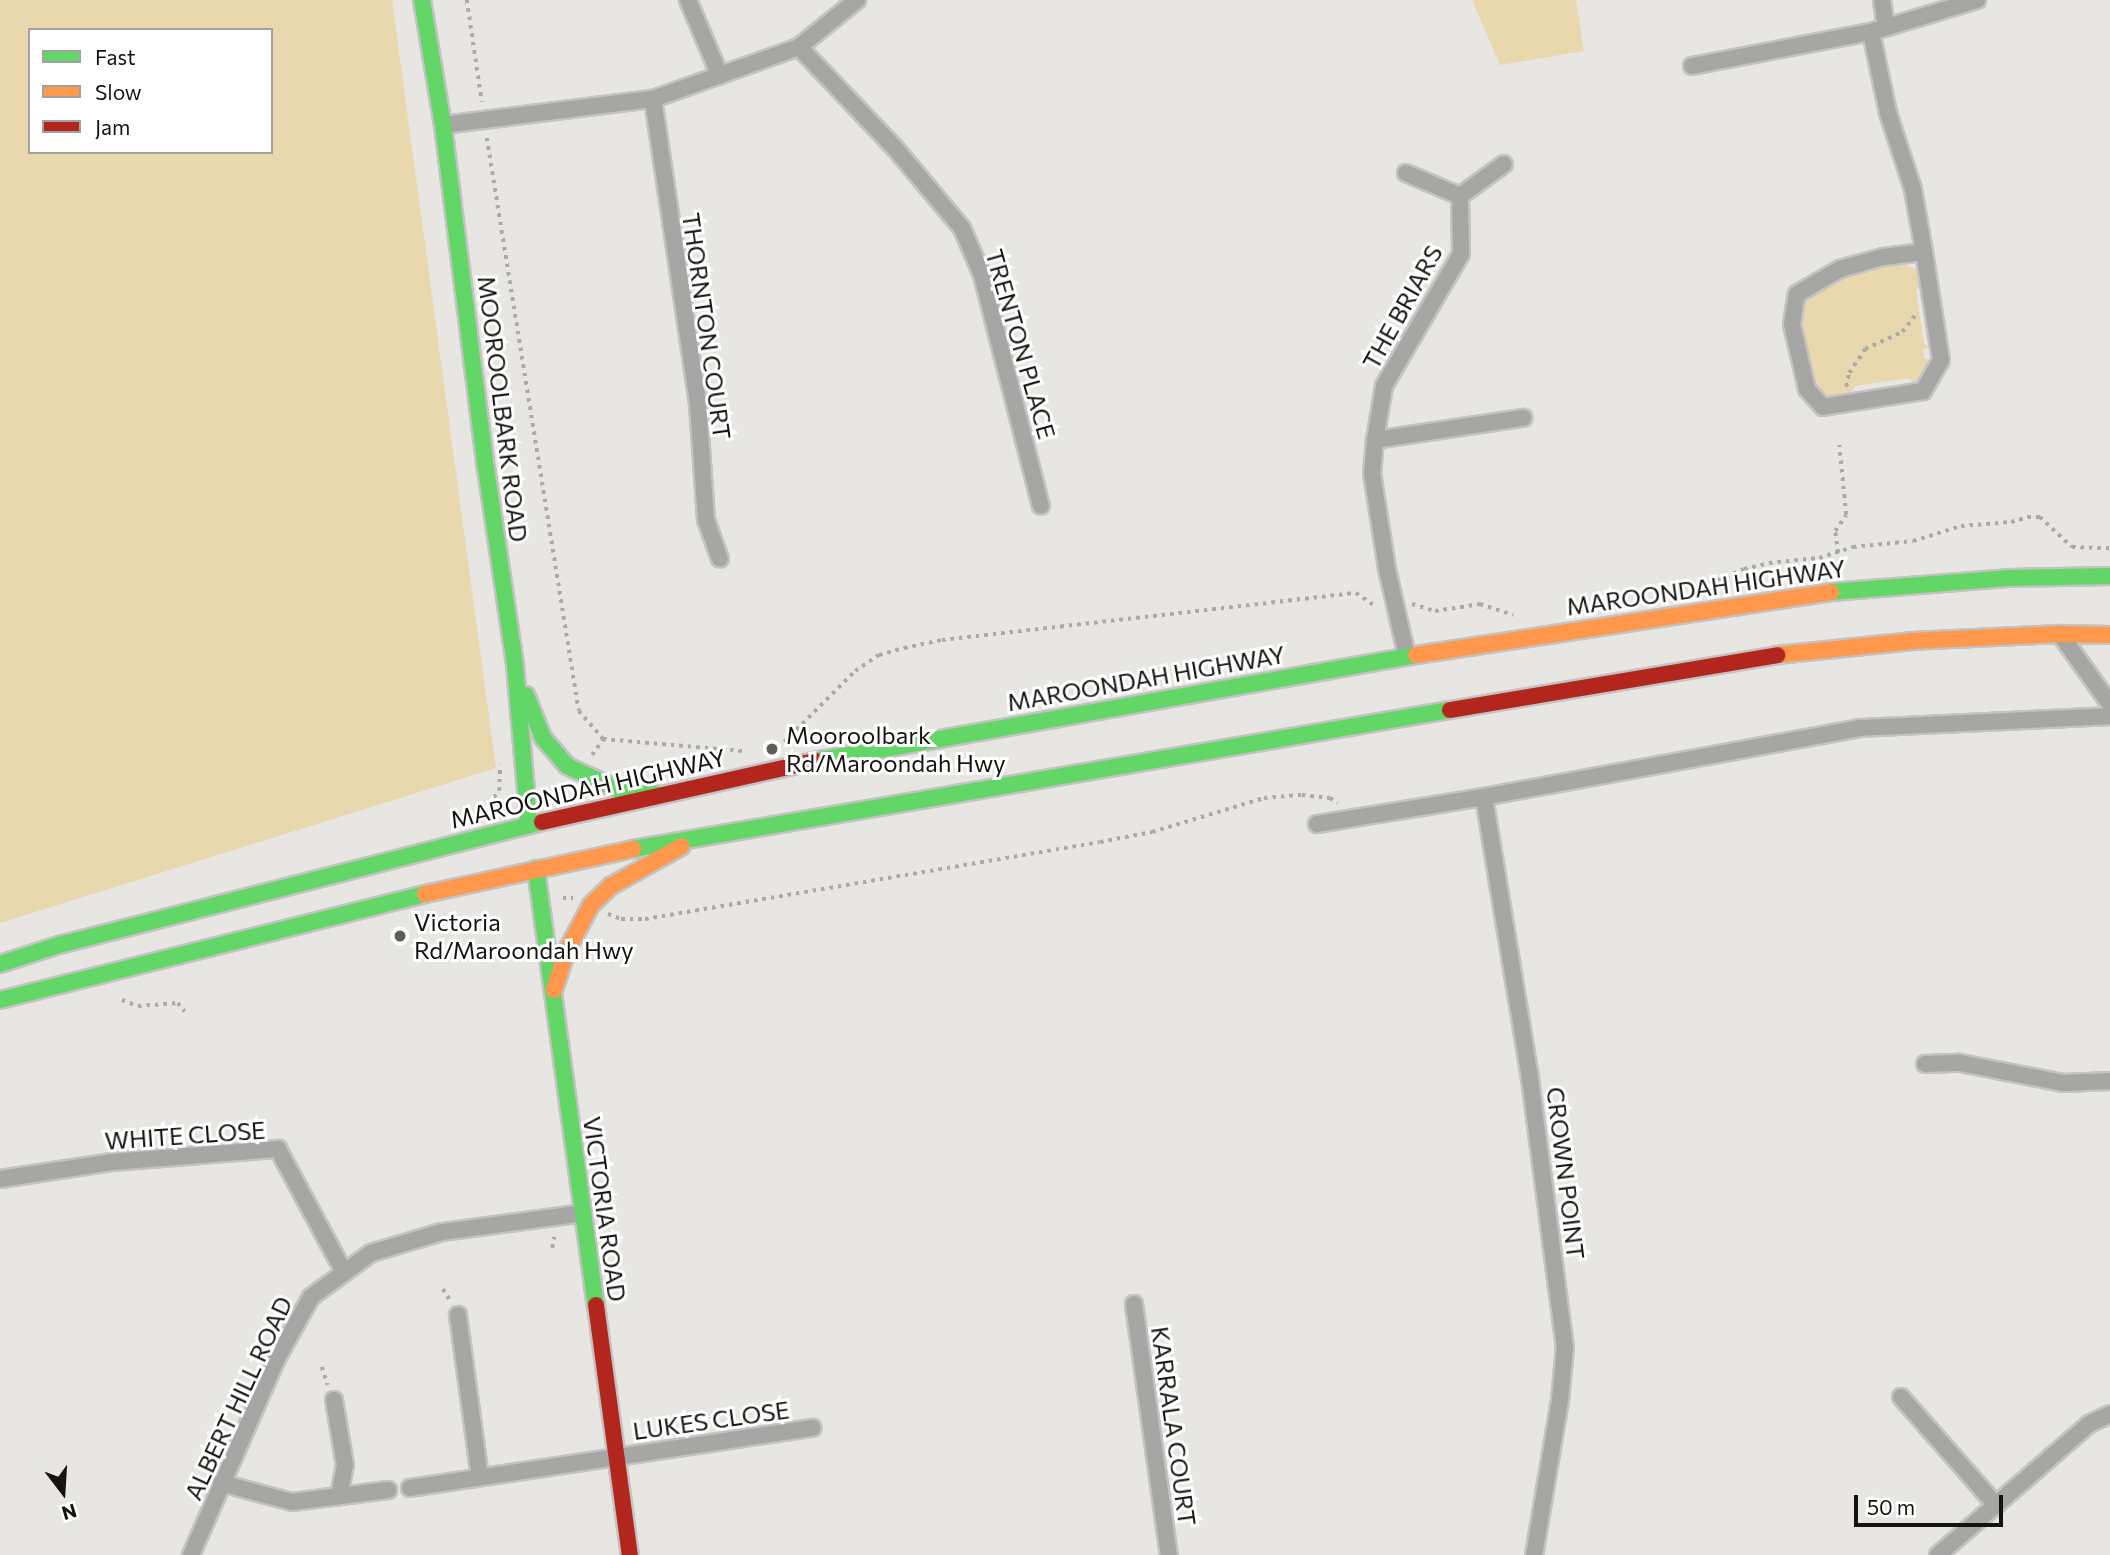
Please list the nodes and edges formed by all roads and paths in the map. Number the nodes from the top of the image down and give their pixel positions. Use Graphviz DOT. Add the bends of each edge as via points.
graph roads {
  1 [pos="422,0"];
  2 [pos="467,0"];
  3 [pos="688,0"];
  4 [pos="856,0"];
  5 [pos="1882,0"];
  6 [pos="1977,0"];
  7 [pos="1878,29"];
  8 [pos="799,47"];
  9 [pos="1692,66"];
  10 [pos="720,76"];
  11 [pos="653,99"];
  12 [pos="484,120"];
  13 [pos="443,125"];
  14 [pos="1504,164"];
  15 [pos="1406,173"];
  16 [pos="1460,196"];
  17 [pos="1924,252"];
  18 [pos="1917,309"];
  19 [pos="1847,396"];
  20 [pos="1523,418"];
  21 [pos="1375,440"];
  22 [pos="1839,445"];
  23 [pos="1041,506"];
  24 [pos="2110,548"];
  25 [pos="1838,553"];
  26 [pos="720,559"];
  27 [pos="2110,576"];
  28 [pos="1701,588"];
  29 [pos="1395,606"];
  30 [pos="1525,614"];
  31 [pos="2060,634"];
  32 [pos="2110,635"];
  33 [pos="1407,656"];
  34 [pos="515,665"];
  35 [pos="2110,704"];
  36 [pos="2110,716"];
  37 [pos="603,739"];
  38 [pos="780,745"];
  39 [pos="757,752"];
  40 [pos="580,773"];
  41 [pos="662,795"];
  42 [pos="1485,797"];
  43 [pos="1346,819"];
  44 [pos="1317,824"];
  45 [pos="529,825"];
  46 [pos="694,839"];
  47 [pos="536,869"];
  48 [pos="563,898"];
  49 [pos="591,905"];
  50 [pos="0,964"];
  51 [pos="553,995"];
  52 [pos="0,1000"];
  53 [pos="122,1000"];
  54 [pos="185,1012"];
  55 [pos="1925,1064"];
  56 [pos="2110,1081"];
  57 [pos="0,1179"];
  58 [pos="583,1213"];
  59 [pos="554,1237"];
  60 [pos="552,1248"];
  61 [pos="344,1272"];
  62 [pos="1134,1304"];
  63 [pos="458,1315"];
  64 [pos="1901,1397"];
  65 [pos="334,1400"];
  66 [pos="2110,1414"];
  67 [pos="813,1428"];
  68 [pos="615,1458"];
  69 [pos="480,1477"];
  70 [pos="221,1483"];
  71 [pos="410,1488"];
  72 [pos="388,1490"];
  73 [pos="339,1496"];
  74 [pos="1996,1505"];
  75 [pos="191,1555"];
  76 [pos="630,1555"];
  77 [pos="1169,1555"];
  78 [pos="1534,1555"];
  79 [pos="1938,1555"];
  1 -- 13 [label="main road, MOOROOLBARK ROAD"];
  2 -- 12 [label="path"];
  3 -- 10 [label="street"];
  4 -- 8 [label="street"];
  5 -- 7 [label="street"];
  6 -- 7 [label="street"];
  7 -- 9 [label="street"];
  7 -- 17 [label="street" via="1888,113 1913,189"];
  8 -- 10 [label="street"];
  8 -- 23 [label="street, TRENTON PLACE" via="895,148 962,228 982,275"];
  10 -- 11 [label="street"];
  11 -- 12 [label="street"];
  11 -- 26 [label="street, THORNTON COURT" via="698,405 706,520"];
  12 -- 13 [label="street"];
  12 -- 37 [label="path" via="579,711"];
  13 -- 34 [label="main road, MOOROOLBARK ROAD"];
  14 -- 16 [label="street"];
  15 -- 16 [label="street"];
  16 -- 21 [label="street, THE BRIARS" via="1461,254 1384,386"];
  17 -- 17 [label="street" via="1941,360 1923,391 1823,407 1807,389 1792,324 1797,294 1840,269"];
  18 -- 19 [label="path" via="1902,332 1874,344 1857,358 1846,379"];
  20 -- 21 [label="street"];
  21 -- 29 [label="street, THE BRIARS" via="1372,473"];
  22 -- 25 [label="path" via="1846,515 1835,531"];
  24 -- 25 [label="path" via="2072,547 2040,517 2028,517 1961,526 1913,541 1853,547"];
  25 -- 28 [label="path" via="1744,569"];
  27 -- 33 [label="main road, MAROONDAH HIGHWAY" via="1850,589"];
  29 -- 30 [label="path" via="1410,604 1435,611 1480,604"];
  29 -- 33 [label="street, THE BRIARS"];
  29 -- 38 [label="path" via="1379,608 1356,593 904,648 879,655 855,671"];
  31 -- 32 [label="main road"];
  31 -- 35 [label="street"];
  31 -- 46 [label="main road" via="1913,641 1777,655"];
  33 -- 41 [label="main road, MAROONDAH HIGHWAY" via="835,755"];
  34 -- 40 [label="main road" via="543,737 567,766"];
  34 -- 45 [label="main road, MOOROOLBARK ROAD"];
  36 -- 42 [label="street" via="1859,728"];
  37 -- 39 [label="path"];
  37 -- 40 [label="path"];
  40 -- 41 [label="main road" via="617,789"];
  41 -- 45 [label="main road, MAROONDAH HIGHWAY"];
  42 -- 43 [label="street"];
  42 -- 78 [label="street, CROWN POINT" via="1530,1071 1565,1348"];
  43 -- 44 [label="street"];
  43 -- 49 [label="path" via="1343,806 1330,798 1264,798 1152,832 645,919 621,919"];
  45 -- 47 [label="main road, MOOROOLBARK ROAD"];
  45 -- 50 [label="main road, MAROONDAH HIGHWAY"];
  46 -- 47 [label="main road"];
  46 -- 49 [label="main road" via="611,886"];
  47 -- 51 [label="main road, VICTORIA ROAD"];
  47 -- 52 [label="main road"];
  48 -- 49 [label="path" via="579,897"];
  49 -- 51 [label="main road" via="566,951"];
  51 -- 58 [label="main road, VICTORIA ROAD"];
  53 -- 54 [label="path" via="138,1006 178,1003"];
  55 -- 56 [label="street" via="1960,1063 2064,1083"];
  57 -- 61 [label="street, WHITE CLOSE" via="112,1161 278,1149"];
  58 -- 61 [label="street, ALBERT HILL ROAD" via="442,1232 371,1252"];
  58 -- 68 [label="main road, VICTORIA ROAD"];
  59 -- 60 [label="path"];
  61 -- 70 [label="street, ALBERT HILL ROAD" via="311,1297 276,1360"];
  62 -- 77 [label="street, KARRALA COURT"];
  63 -- 69 [label="street"];
  64 -- 74 [label="street"];
  65 -- 73 [label="street" via="345,1465"];
  66 -- 74 [label="street" via="2089,1424"];
  67 -- 68 [label="street, LUKES CLOSE"];
  68 -- 69 [label="street, LUKES CLOSE"];
  68 -- 76 [label="main road, VICTORIA ROAD"];
  69 -- 71 [label="street, LUKES CLOSE"];
  70 -- 73 [label="street" via="292,1502"];
  70 -- 75 [label="street, ALBERT HILL ROAD"];
  72 -- 73 [label="street"];
  74 -- 79 [label="street"];
}
